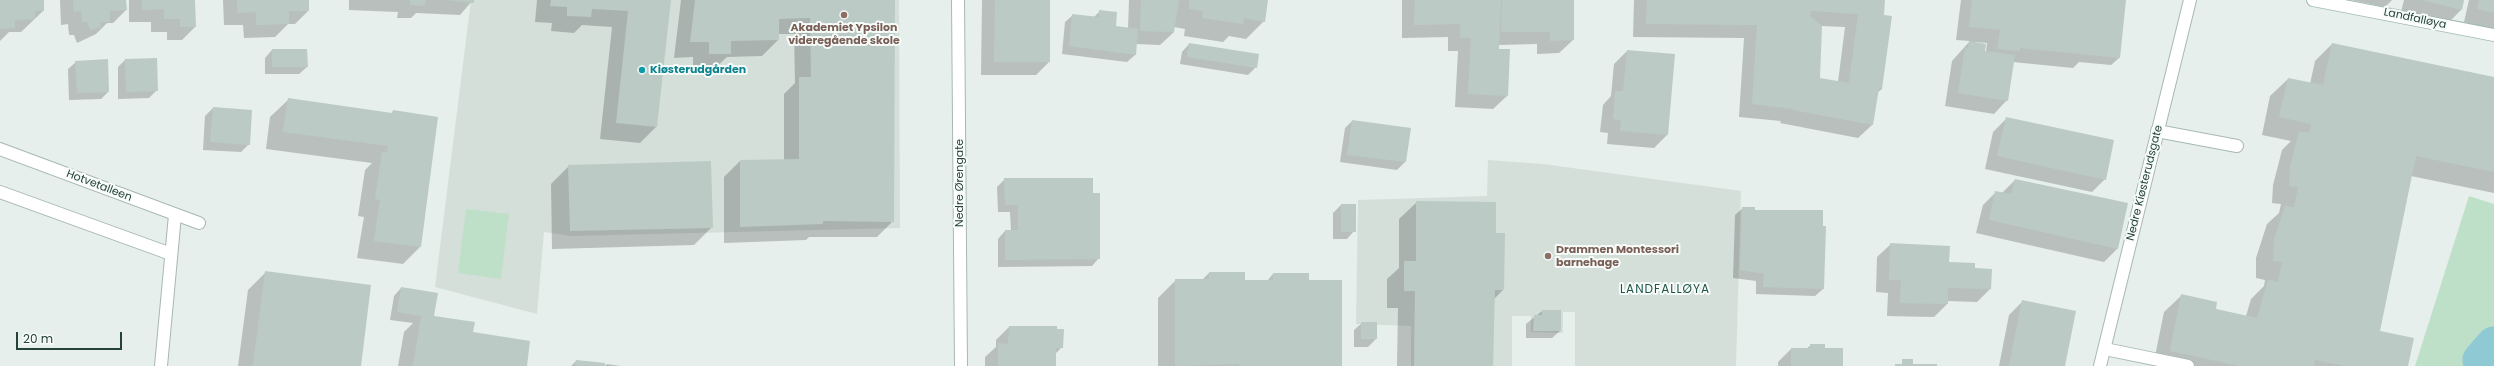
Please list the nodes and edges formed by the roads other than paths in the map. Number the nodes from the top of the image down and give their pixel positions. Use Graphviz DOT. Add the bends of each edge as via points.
graph roads {
  1 [pos="958,0"];
  2 [pos="2190,0"];
  3 [pos="2313,0"];
  4 [pos="2494,35"];
  5 [pos="2157,131"];
  6 [pos="2237,146"];
  7 [pos="0,149"];
  8 [pos="0,192"];
  9 [pos="175,214"];
  10 [pos="199,223"];
  11 [pos="171,254"];
  12 [pos="2105,349"];
  13 [pos="161,366"];
  14 [pos="961,366"];
  15 [pos="2100,366"];
  16 [pos="2188,366"];
  1 -- 14 [label="street, Nedre Ørengate"];
  2 -- 5 [label="street, Nedre Kiøsterudsgate"];
  3 -- 4 [label="street, Landfalløya"];
  5 -- 6 [label="street"];
  5 -- 12 [label="street, Nedre Kiøsterudsgate"];
  7 -- 9 [label="street, Hotvetalleen"];
  8 -- 11 [label="street"];
  9 -- 10 [label="street, Hotvetalleen"];
  9 -- 11 [label="street"];
  11 -- 13 [label="street"];
  12 -- 15 [label="street, Nedre Kiøsterudsgate"];
  12 -- 16 [label="street"];
}
